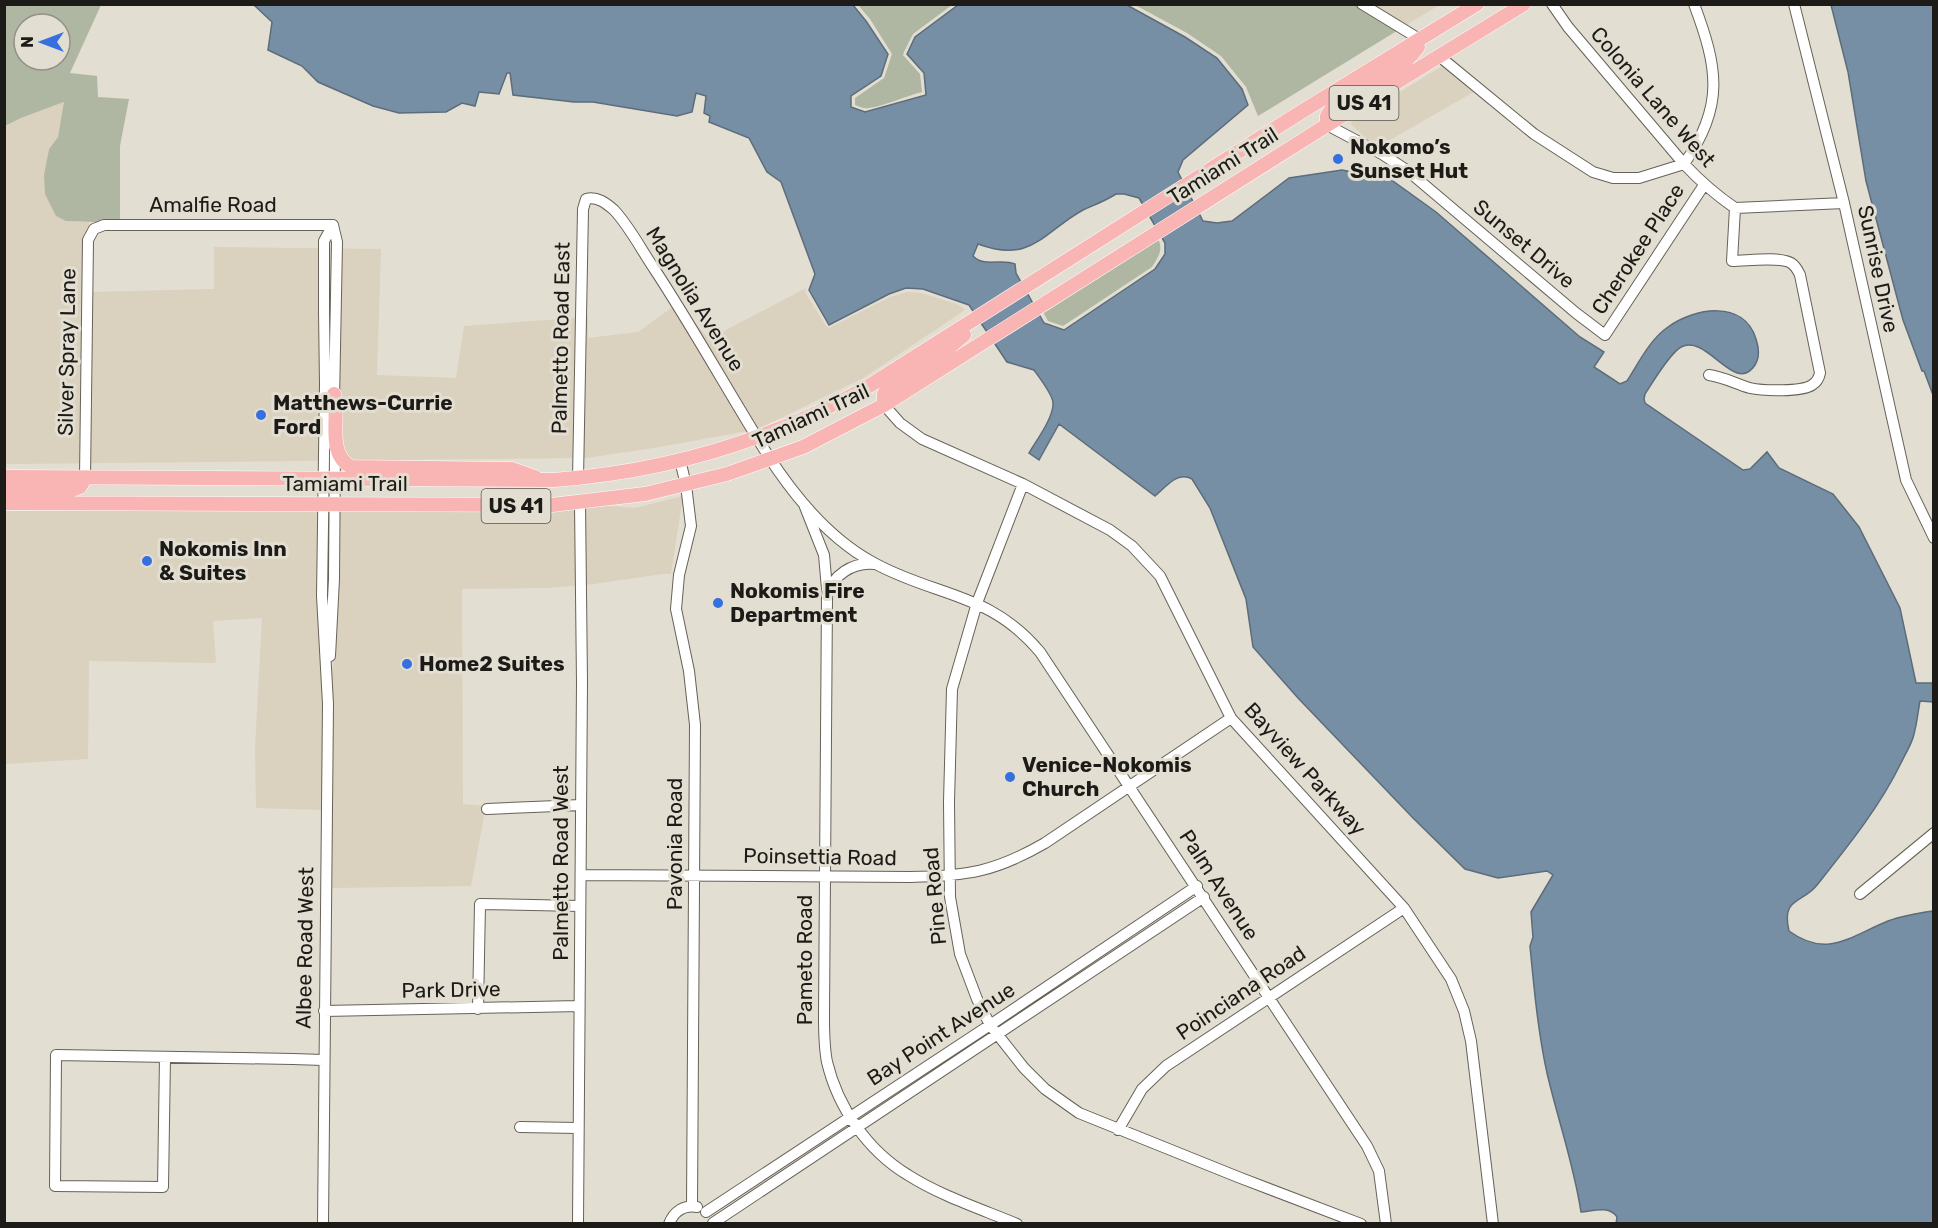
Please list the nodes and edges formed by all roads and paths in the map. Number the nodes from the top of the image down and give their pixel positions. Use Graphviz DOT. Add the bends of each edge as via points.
graph roads {
  1 [pos="1362,4"];
  2 [pos="1477,4"];
  3 [pos="1524,4"];
  4 [pos="1552,4"];
  5 [pos="1694,4"];
  6 [pos="1794,4"];
  7 [pos="1421,40"];
  8 [pos="1439,56"];
  9 [pos="1327,125"];
  10 [pos="1684,164"];
  11 [pos="1704,185"];
  12 [pos="586,198"];
  13 [pos="1844,203"];
  14 [pos="1735,208"];
  15 [pos="333,225"];
  16 [pos="94,229"];
  17 [pos="976,319"];
  18 [pos="1605,335"];
  19 [pos="1709,375"];
  20 [pos="334,394"];
  21 [pos="884,405"];
  22 [pos="758,438"];
  23 [pos="771,459"];
  24 [pos="680,460"];
  25 [pos="4,477"];
  26 [pos="85,478"];
  27 [pos="578,478"];
  28 [pos="329,479"];
  29 [pos="546,481"];
  30 [pos="1023,484"];
  31 [pos="686,485"];
  32 [pos="4,490"];
  33 [pos="802,501"];
  34 [pos="4,503"];
  35 [pos="580,503"];
  36 [pos="329,505"];
  37 [pos="1934,538"];
  38 [pos="875,564"];
  39 [pos="827,596"];
  40 [pos="978,603"];
  41 [pos="1231,718"];
  42 [pos="1131,786"];
  43 [pos="581,805"];
  44 [pos="487,809"];
  45 [pos="1934,833"];
  46 [pos="580,875"];
  47 [pos="694,876"];
  48 [pos="825,876"];
  49 [pos="949,876"];
  50 [pos="1197,886"];
  51 [pos="1860,894"];
  52 [pos="1204,897"];
  53 [pos="580,906"];
  54 [pos="1404,908"];
  55 [pos="1270,998"];
  56 [pos="579,1006"];
  57 [pos="478,1009"];
  58 [pos="324,1011"];
  59 [pos="994,1030"];
  60 [pos="165,1057"];
  61 [pos="323,1060"];
  62 [pos="850,1116"];
  63 [pos="520,1127"];
  64 [pos="857,1127"];
  65 [pos="578,1128"];
  66 [pos="1118,1130"];
  67 [pos="692,1206"];
  68 [pos="706,1212"];
  69 [pos="713,1223"];
  70 [pos="323,1224"];
  71 [pos="578,1224"];
  72 [pos="669,1224"];
  73 [pos="1017,1224"];
  74 [pos="1361,1224"];
  75 [pos="1386,1224"];
  76 [pos="1493,1224"];
  1 -- 7 [label="street"];
  2 -- 7 [label="main road, Tamiami Trail / US 41"];
  3 -- 8 [label="main road, Tamiami Trail / US 41"];
  4 -- 10 [label="street, Colonia Lane West"];
  5 -- 10 [label="street" via="1709,51 1715,87 1706,126"];
  6 -- 13 [label="street, Sunrise Drive"];
  7 -- 9 [label="main road" via="1400,65 1334,105"];
  7 -- 17 [label="main road, Tamiami Trail / US 41" via="1300,112"];
  8 -- 9 [label="main road, Tamiami Trail / US 41"];
  8 -- 10 [label="street" via="1534,134 1593,172 1613,178 1639,178"];
  9 -- 18 [label="street, Sunset Drive" via="1408,171"];
  9 -- 21 [label="main road, Tamiami Trail / US 41"];
  10 -- 11 [label="street, Colonia Lane West"];
  11 -- 14 [label="street, Colonia Lane West"];
  11 -- 18 [label="street, Cherokee Place"];
  12 -- 22 [label="street, Magnolia Avenue" via="598,199 620,217"];
  12 -- 27 [label="street, Palmetto Road East"];
  13 -- 14 [label="street"];
  13 -- 37 [label="street, Sunrise Drive" via="1906,480"];
  14 -- 19 [label="street" via="1732,261 1776,260 1797,268 1820,373 1816,382 1806,388 1768,390"];
  15 -- 16 [label="street, Amalfie Road" via="104,225"];
  15 -- 20 [label="street" via="337,242"];
  15 -- 28 [label="street" via="324,241"];
  16 -- 26 [label="street, Silver Spray Lane" via="88,240"];
  17 -- 21 [label="main road" via="963,337 889,386"];
  17 -- 22 [label="main road, Tamiami Trail / US 41" via="845,399"];
  20 -- 28 [label="street"];
  20 -- 29 [label="main road" via="337,449 351,467 512,469"];
  21 -- 23 [label="main road, Tamiami Trail / US 41"];
  21 -- 30 [label="street, Bayview Parkway" via="922,440"];
  22 -- 23 [label="street, Magnolia Avenue"];
  22 -- 24 [label="main road, Tamiami Trail / US 41"];
  23 -- 31 [label="main road, Tamiami Trail / US 41"];
  23 -- 33 [label="street, Palm Avenue"];
  24 -- 27 [label="main road, Tamiami Trail / US 41"];
  24 -- 31 [label="street, Pavonia Road"];
  25 -- 26 [label="main road, Tamiami Trail / US 41"];
  26 -- 28 [label="main road, Tamiami Trail / US 41"];
  26 -- 32 [label="main road" via="81,487 72,490"];
  27 -- 29 [label="main road, Tamiami Trail / US 41"];
  28 -- 29 [label="main road, Tamiami Trail / US 41"];
  28 -- 36 [label="street, Albee Road West"];
  30 -- 40 [label="street, Pine Road"];
  30 -- 41 [label="street, Bayview Parkway" via="1110,530 1151,564 1167,587"];
  31 -- 35 [label="main road, Tamiami Trail / US 41"];
  31 -- 47 [label="street, Pavonia Road" via="692,526 679,575 676,609 694,708"];
  33 -- 38 [label="street, Palm Avenue" via="834,534"];
  33 -- 39 [label="street, Pameto Road" via="824,555"];
  34 -- 36 [label="main road, Tamiami Trail / US 41"];
  35 -- 36 [label="main road, Tamiami Trail / US 41"];
  35 -- 43 [label="street, Palmetto Road West"];
  36 -- 58 [label="street, Albee Road West" via="322,606 328,673"];
  38 -- 39 [label="street" via="856,566 837,576"];
  38 -- 40 [label="street, Palm Avenue"];
  39 -- 48 [label="street, Pameto Road"];
  40 -- 42 [label="street, Palm Avenue" via="1004,617 1032,642"];
  40 -- 49 [label="street, Pine Road" via="952,689"];
  41 -- 42 [label="street, Poinsettia Road"];
  41 -- 54 [label="street, Bayview Parkway"];
  42 -- 49 [label="street, Poinsettia Road" via="1021,857 978,872"];
  42 -- 50 [label="street, Palm Avenue"];
  43 -- 44 [label="street"];
  43 -- 46 [label="street, Palmetto Road West"];
  45 -- 51 [label="street"];
  46 -- 47 [label="street, Poinsettia Road"];
  46 -- 53 [label="street, Palmetto Road West"];
  47 -- 48 [label="street, Poinsettia Road"];
  47 -- 67 [label="street, Pavonia Road"];
  48 -- 49 [label="street, Poinsettia Road"];
  48 -- 62 [label="street, Pameto Road" via="825,1047 833,1080"];
  49 -- 59 [label="street, Pine Road" via="951,914 960,954"];
  50 -- 52 [label="street, Palm Avenue"];
  50 -- 59 [label="street, Bay Point Avenue"];
  52 -- 55 [label="street, Palm Avenue"];
  52 -- 59 [label="street, Bay Point Avenue"];
  53 -- 56 [label="street, Palmetto Road West"];
  53 -- 57 [label="street" via="480,904"];
  54 -- 55 [label="street, Poinciana Road"];
  54 -- 76 [label="street, Bayview Parkway" via="1444,967 1464,1011"];
  55 -- 66 [label="street, Poinciana Road" via="1158,1074 1142,1089"];
  55 -- 75 [label="street, Palm Avenue" via="1373,1156 1379,1171"];
  56 -- 57 [label="street, Park Drive"];
  56 -- 65 [label="street, Palmetto Road West"];
  57 -- 58 [label="street, Park Drive"];
  58 -- 61 [label="street, Albee Road West"];
  59 -- 62 [label="street, Bay Point Avenue"];
  59 -- 64 [label="street, Bay Point Avenue"];
  59 -- 66 [label="street, Pine Road" via="1029,1073 1056,1098"];
  60 -- 60 [label="street" via="56,1055 55,1186 163,1186"];
  60 -- 61 [label="street"];
  61 -- 70 [label="street, Albee Road West"];
  62 -- 64 [label="street, Pameto Road"];
  62 -- 68 [label="street, Bay Point Avenue"];
  63 -- 65 [label="street"];
  64 -- 69 [label="street, Bay Point Avenue"];
  64 -- 73 [label="street, Pameto Road" via="879,1154 907,1175"];
  65 -- 71 [label="street, Palmetto Road West"];
  66 -- 74 [label="street, Pine Road"];
  67 -- 68 [label="street"];
  67 -- 72 [label="street" via="678,1210"];
  68 -- 69 [label="street"];
}
